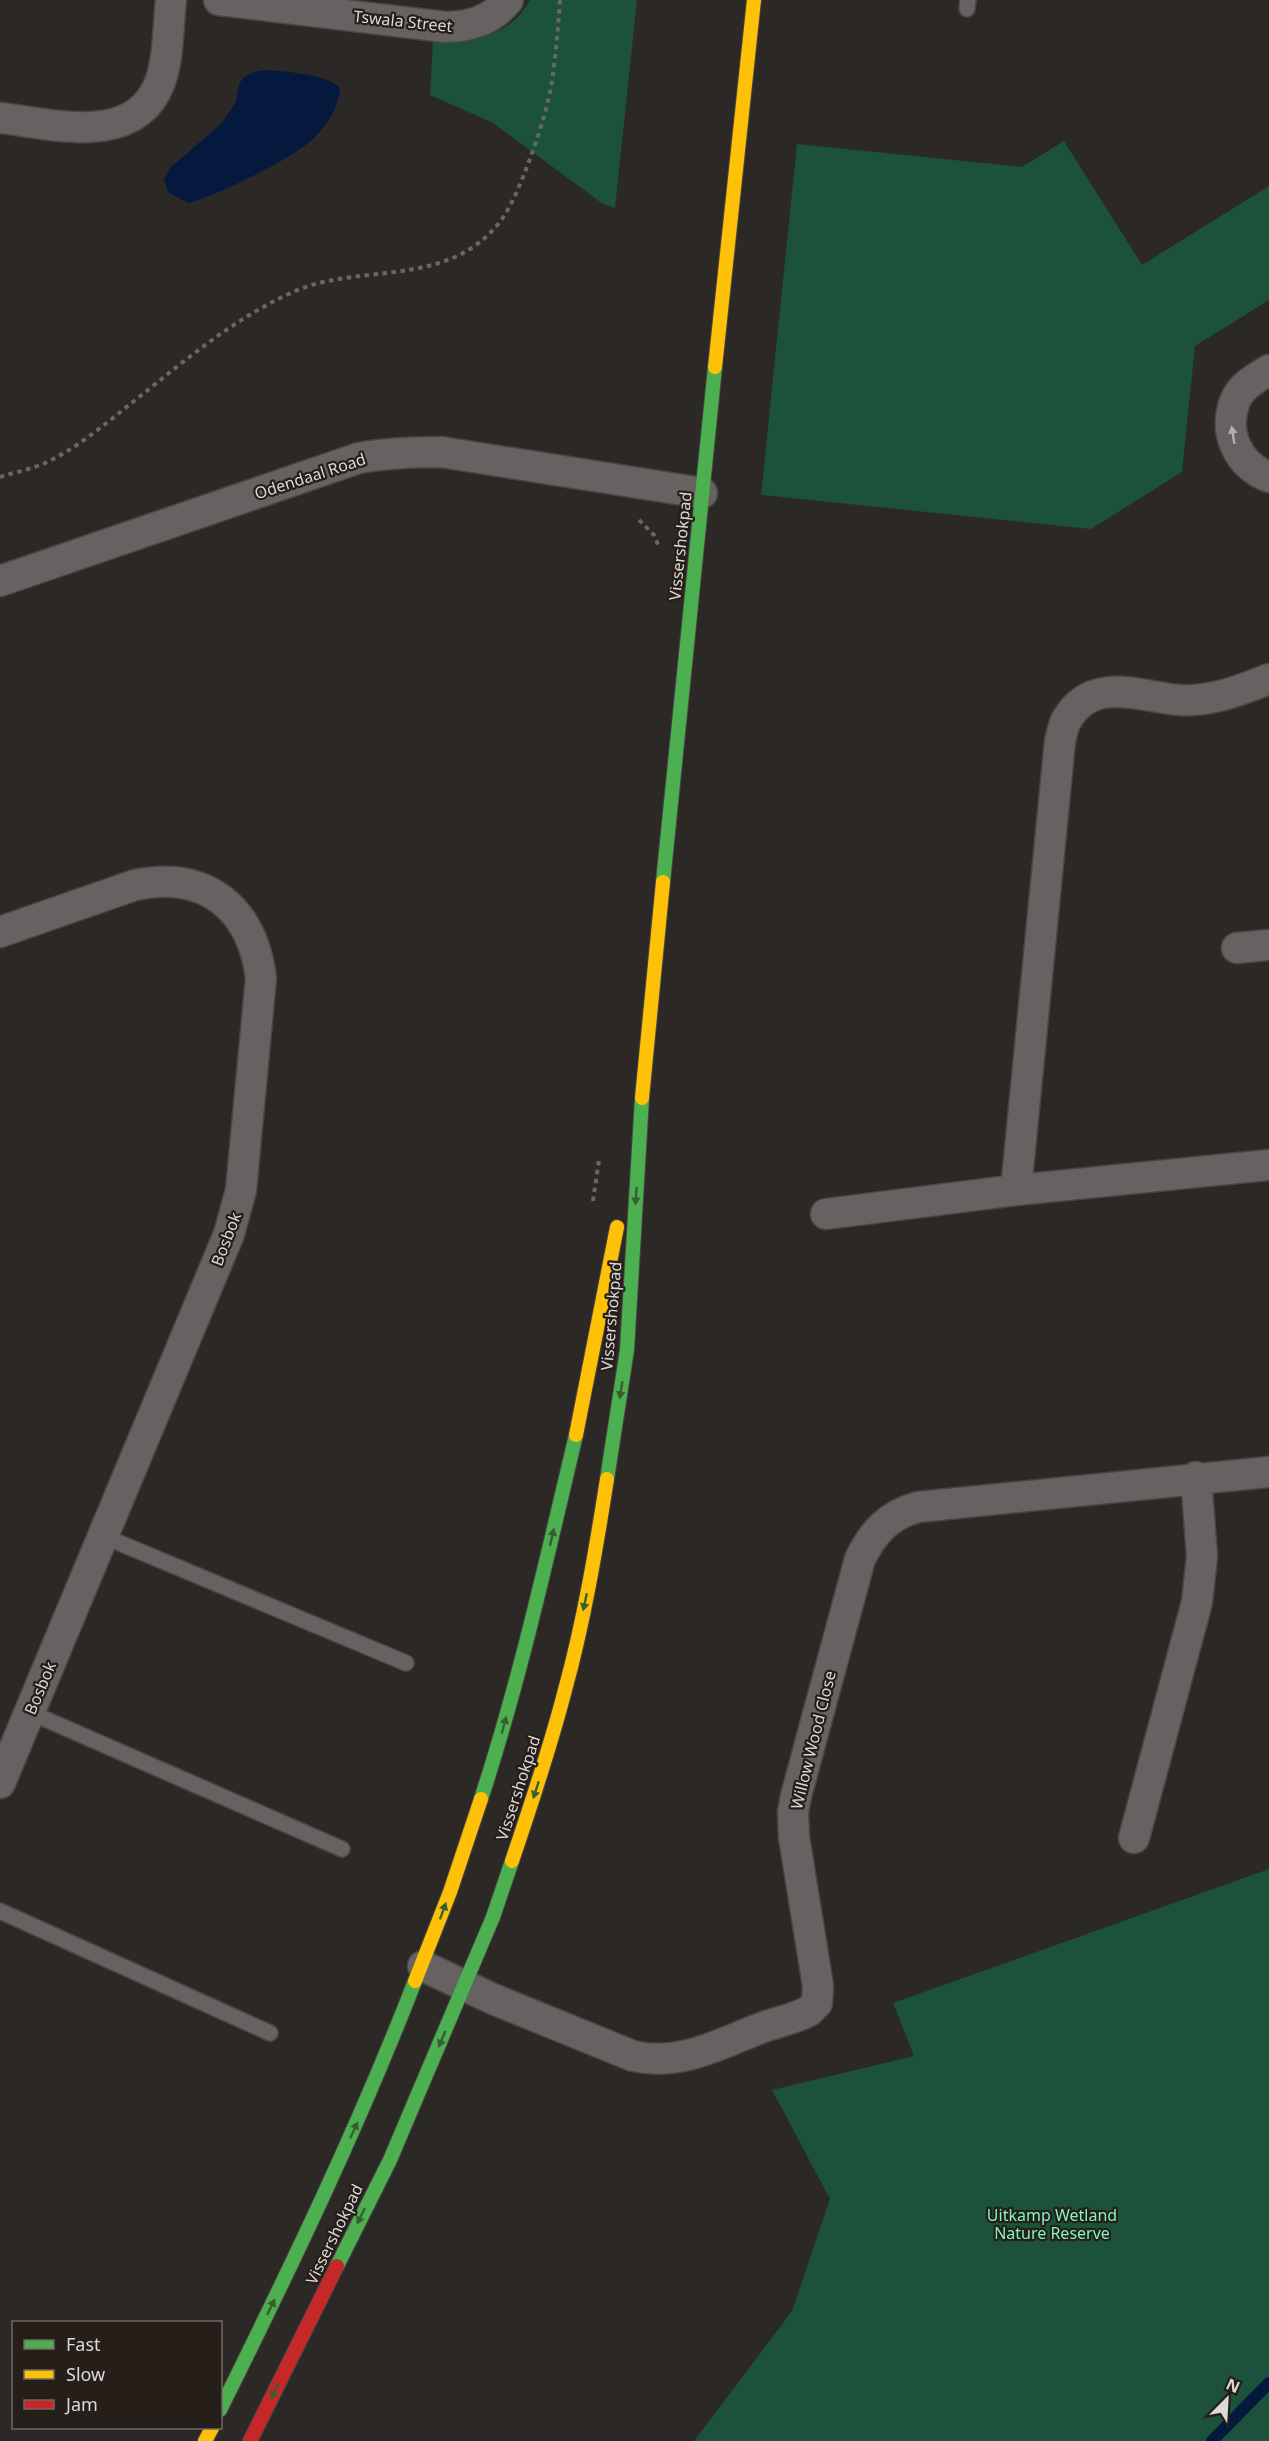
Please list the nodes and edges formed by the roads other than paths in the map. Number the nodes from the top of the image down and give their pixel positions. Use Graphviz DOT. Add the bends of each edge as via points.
graph roads {
  1 [pos="171,0"];
  2 [pos="219,0"];
  3 [pos="508,0"];
  4 [pos="754,0"];
  5 [pos="0,118"];
  6 [pos="1269,370"];
  7 [pos="1269,477"];
  8 [pos="702,493"];
  9 [pos="0,581"];
  10 [pos="1269,679"];
  11 [pos="0,933"];
  12 [pos="1269,945"];
  13 [pos="1237,948"];
  14 [pos="642,1095"];
  15 [pos="1269,1165"];
  16 [pos="1016,1190"];
  17 [pos="826,1214"];
  18 [pos="1269,1472"];
  19 [pos="1196,1477"];
  20 [pos="103,1536"];
  21 [pos="406,1663"];
  22 [pos="30,1712"];
  23 [pos="0,1783"];
  24 [pos="1134,1838"];
  25 [pos="342,1849"];
  26 [pos="0,1911"];
  27 [pos="423,1966"];
  28 [pos="465,1985"];
  29 [pos="270,2033"];
  30 [pos="222,2406"];
  31 [pos="250,2441"];
  1 -- 5 [label="street" via="160,81 155,94 135,115 121,123 89,128"];
  2 -- 3 [label="street, Tswala Street" via="463,27 495,14"];
  4 -- 8 [label="main road, Vissershokpad"];
  7 -- 6 [label="street, one-way" via="1242,459 1233,443 1231,420 1236,400 1251,381"];
  8 -- 9 [label="street, Odendaal Road" via="441,452 390,453 359,458"];
  8 -- 14 [label="main road, Vissershokpad"];
  10 -- 16 [label="street" via="1212,698 1181,700 1133,692 1102,692 1084,701 1066,719 1060,741"];
  11 -- 20 [label="street, Bosbok" via="135,885 171,881 198,887 225,903 240,918 258,957 261,978 239,1206"];
  12 -- 13 [label="street"];
  27 -- 14 [label="main road, Vissershokpad, one-way" via="494,1759 537,1602 579,1422"];
  14 -- 28 [label="main road, Vissershokpad, one-way" via="627,1350 597,1544 566,1688 538,1785"];
  15 -- 16 [label="street"];
  16 -- 17 [label="street"];
  18 -- 19 [label="street, Willow Wood Close"];
  19 -- 24 [label="street" via="1202,1556 1197,1602"];
  19 -- 28 [label="street, Willow Wood Close" via="918,1507 879,1527 860,1559 796,1796 794,1837 818,1986 816,2003 809,2011 713,2048 660,2060 633,2056"];
  20 -- 21 [label="lane"];
  20 -- 22 [label="street, Bosbok"];
  22 -- 23 [label="street, Bosbok"];
  22 -- 25 [label="lane"];
  26 -- 29 [label="lane"];
  27 -- 28 [label="street, Willow Wood Close"];
  30 -- 27 [label="main road, Vissershokpad, one-way" via="272,2308 376,2082"];
  28 -- 31 [label="main road, Vissershokpad, one-way" via="390,2160"];
}
